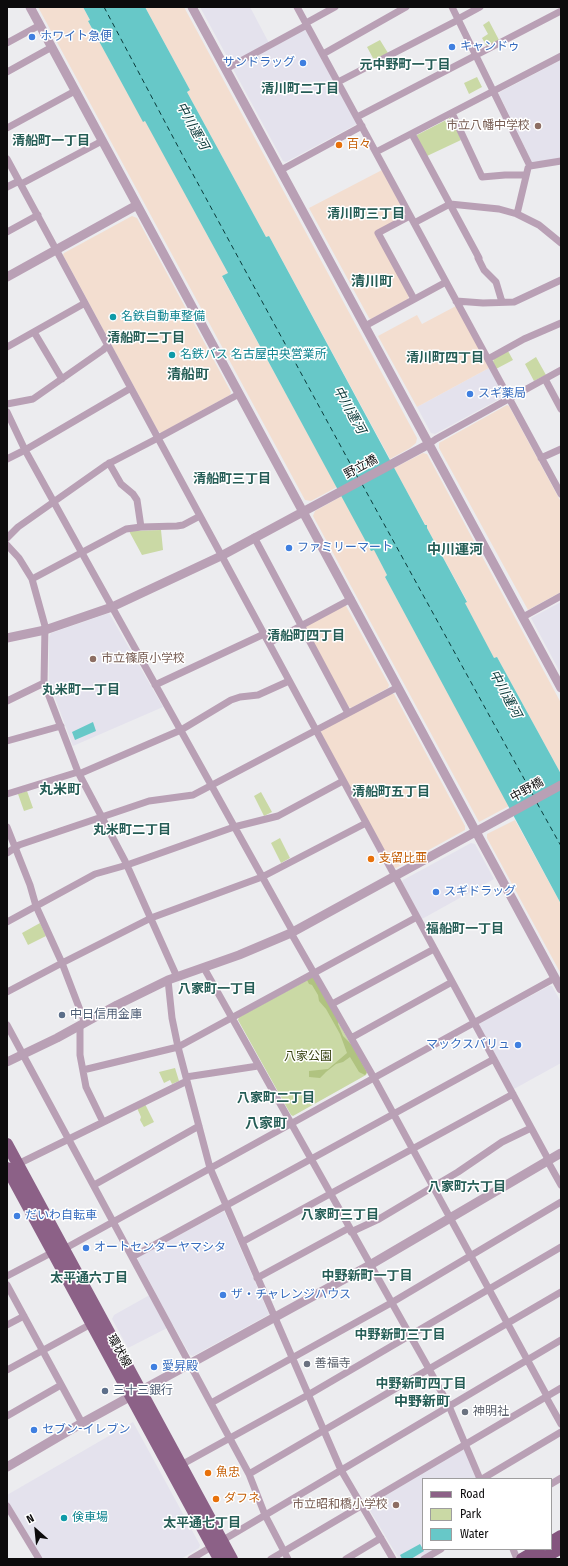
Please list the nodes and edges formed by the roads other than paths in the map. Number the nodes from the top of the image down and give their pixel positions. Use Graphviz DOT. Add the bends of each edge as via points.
graph roads {
  1 [pos="30,7"];
  2 [pos="192,7"];
  3 [pos="297,7"];
  4 [pos="335,7"];
  5 [pos="406,7"];
  6 [pos="452,7"];
  7 [pos="480,7"];
  8 [pos="561,11"];
  9 [pos="458,19"];
  10 [pos="306,24"];
  11 [pos="40,25"];
  12 [pos="7,43"];
  13 [pos="52,47"];
  14 [pos="323,54"];
  15 [pos="476,55"];
  16 [pos="561,56"];
  17 [pos="226,69"];
  18 [pos="7,72"];
  19 [pos="338,82"];
  20 [pos="75,91"];
  21 [pos="494,91"];
  22 [pos="452,113"];
  23 [pos="357,117"];
  24 [pos="362,126"];
  25 [pos="7,128"];
  26 [pos="412,134"];
  27 [pos="102,141"];
  28 [pos="376,152"];
  29 [pos="7,159"];
  30 [pos="561,161"];
  31 [pos="530,166"];
  32 [pos="281,170"];
  33 [pos="526,176"];
  34 [pos="20,183"];
  35 [pos="7,187"];
  36 [pos="450,204"];
  37 [pos="137,205"];
  38 [pos="517,214"];
  39 [pos="38,215"];
  40 [pos="410,216"];
  41 [pos="414,224"];
  42 [pos="7,232"];
  43 [pos="561,243"];
  44 [pos="57,251"];
  45 [pos="7,277"];
  46 [pos="561,280"];
  47 [pos="446,282"];
  48 [pos="414,299"];
  49 [pos="456,302"];
  50 [pos="502,302"];
  51 [pos="85,303"];
  52 [pos="561,323"];
  53 [pos="365,326"];
  54 [pos="34,332"];
  55 [pos="108,345"];
  56 [pos="7,347"];
  57 [pos="488,359"];
  58 [pos="561,370"];
  59 [pos="62,379"];
  60 [pos="545,379"];
  61 [pos="131,388"];
  62 [pos="239,394"];
  63 [pos="509,399"];
  64 [pos="7,404"];
  65 [pos="561,409"];
  66 [pos="7,412"];
  67 [pos="158,438"];
  68 [pos="429,444"];
  69 [pos="561,449"];
  70 [pos="25,450"];
  71 [pos="542,458"];
  72 [pos="7,459"];
  73 [pos="109,463"];
  74 [pos="561,494"];
  75 [pos="54,501"];
  76 [pos="303,511"];
  77 [pos="200,516"];
  78 [pos="141,527"];
  79 [pos="7,538"];
  80 [pos="254,538"];
  81 [pos="7,545"];
  82 [pos="82,553"];
  83 [pos="221,556"];
  84 [pos="32,580"];
  85 [pos="561,596"];
  86 [pos="351,600"];
  87 [pos="112,607"];
  88 [pos="523,618"];
  89 [pos="302,626"];
  90 [pos="45,630"];
  91 [pos="264,634"];
  92 [pos="7,638"];
  93 [pos="269,643"];
  94 [pos="289,681"];
  95 [pos="44,683"];
  96 [pos="155,685"];
  97 [pos="398,687"];
  98 [pos="561,688"];
  99 [pos="7,701"];
  100 [pos="348,713"];
  101 [pos="61,726"];
  102 [pos="181,730"];
  103 [pos="316,730"];
  104 [pos="7,741"];
  105 [pos="79,773"];
  106 [pos="342,781"];
  107 [pos="212,785"];
  108 [pos="561,786"];
  109 [pos="7,794"];
  110 [pos="102,816"];
  111 [pos="366,823"];
  112 [pos="7,827"];
  113 [pos="234,828"];
  114 [pos="476,832"];
  115 [pos="16,848"];
  116 [pos="7,853"];
  117 [pos="127,865"];
  118 [pos="394,876"];
  119 [pos="262,877"];
  120 [pos="36,906"];
  121 [pos="417,917"];
  122 [pos="151,918"];
  123 [pos="7,922"];
  124 [pos="292,932"];
  125 [pos="434,949"];
  126 [pos="62,963"];
  127 [pos="204,968"];
  128 [pos="314,974"];
  129 [pos="555,978"];
  130 [pos="172,979"];
  131 [pos="452,982"];
  132 [pos="561,989"];
  133 [pos="7,992"];
  134 [pos="332,1004"];
  135 [pos="232,1018"];
  136 [pos="474,1023"];
  137 [pos="82,1024"];
  138 [pos="7,1025"];
  139 [pos="351,1038"];
  140 [pos="178,1047"];
  141 [pos="23,1054"];
  142 [pos="494,1059"];
  143 [pos="7,1062"];
  144 [pos="258,1066"];
  145 [pos="83,1070"];
  146 [pos="374,1078"];
  147 [pos="186,1079"];
  148 [pos="513,1094"];
  149 [pos="393,1114"];
  150 [pos="103,1122"];
  151 [pos="291,1124"];
  152 [pos="199,1126"];
  153 [pos="531,1128"];
  154 [pos="68,1138"];
  155 [pos="7,1144"];
  156 [pos="411,1149"];
  157 [pos="561,1152"];
  158 [pos="310,1158"];
  159 [pos="548,1160"];
  160 [pos="10,1167"];
  161 [pos="210,1168"];
  162 [pos="94,1185"];
  163 [pos="561,1185"];
  164 [pos="432,1187"];
  165 [pos="330,1194"];
  166 [pos="561,1202"];
  167 [pos="226,1205"];
  168 [pos="449,1218"];
  169 [pos="113,1221"];
  170 [pos="350,1230"];
  171 [pos="242,1242"];
  172 [pos="561,1247"];
  173 [pos="58,1250"];
  174 [pos="470,1256"];
  175 [pos="132,1257"];
  176 [pos="370,1265"];
  177 [pos="7,1276"];
  178 [pos="257,1278"];
  179 [pos="7,1285"];
  180 [pos="488,1290"];
  181 [pos="561,1292"];
  182 [pos="391,1303"];
  183 [pos="24,1316"];
  184 [pos="274,1318"];
  185 [pos="91,1324"];
  186 [pos="507,1324"];
  187 [pos="7,1325"];
  188 [pos="410,1336"];
  189 [pos="561,1340"];
  190 [pos="43,1350"];
  191 [pos="293,1358"];
  192 [pos="527,1360"];
  193 [pos="190,1364"];
  194 [pos="429,1369"];
  195 [pos="7,1370"];
  196 [pos="61,1385"];
  197 [pos="561,1388"];
  198 [pos="136,1393"];
  199 [pos="308,1395"];
  200 [pos="546,1397"];
  201 [pos="211,1403"];
  202 [pos="449,1406"];
  203 [pos="7,1416"];
  204 [pos="82,1423"];
  205 [pos="561,1424"];
  206 [pos="324,1430"];
  207 [pos="561,1432"];
  208 [pos="230,1438"];
  209 [pos="465,1444"];
  210 [pos="181,1465"];
  211 [pos="7,1466"];
  212 [pos="341,1470"];
  213 [pos="249,1474"];
  214 [pos="481,1478"];
  215 [pos="483,1478"];
  216 [pos="561,1478"];
  217 [pos="552,1483"];
  218 [pos="7,1506"];
  219 [pos="362,1506"];
  220 [pos="264,1516"];
  221 [pos="561,1536"];
  222 [pos="381,1538"];
  223 [pos="552,1541"];
  224 [pos="217,1544"];
  225 [pos="561,1548"];
  226 [pos="439,1550"];
  227 [pos="513,1550"];
  228 [pos="537,1550"];
  229 [pos="284,1551"];
  230 [pos="38,1559"];
  231 [pos="191,1559"];
  232 [pos="219,1559"];
  233 [pos="232,1559"];
  234 [pos="271,1559"];
  235 [pos="288,1559"];
  236 [pos="346,1559"];
  237 [pos="393,1559"];
  238 [pos="424,1559"];
  239 [pos="518,1559"];
  240 [pos="522,1559"];
  241 [pos="542,1559"];
  1 -- 11 [label="street"];
  2 -- 17 [label="street"];
  3 -- 10 [label="street"];
  4 -- 10 [label="street"];
  5 -- 14 [label="street"];
  6 -- 9 [label="street"];
  7 -- 9 [label="street"];
  8 -- 15 [label="street"];
  9 -- 15 [label="street"];
  9 -- 19 [label="street"];
  10 -- 14 [label="street"];
  10 -- 17 [label="street"];
  11 -- 12 [label="street"];
  11 -- 13 [label="street"];
  13 -- 18 [label="street"];
  13 -- 20 [label="street"];
  14 -- 19 [label="street"];
  15 -- 21 [label="street"];
  15 -- 23 [label="street"];
  16 -- 21 [label="street"];
  17 -- 32 [label="street"];
  19 -- 23 [label="street"];
  20 -- 25 [label="street"];
  20 -- 27 [label="street"];
  21 -- 22 [label="street"];
  21 -- 31 [label="street"];
  22 -- 26 [label="street"];
  22 -- 33 [label="street" via="482,177"];
  23 -- 24 [label="street"];
  24 -- 28 [label="street"];
  24 -- 32 [label="street"];
  26 -- 28 [label="street"];
  26 -- 36 [label="street"];
  27 -- 34 [label="street"];
  27 -- 37 [label="street"];
  28 -- 40 [label="street"];
  29 -- 34 [label="street"];
  30 -- 31 [label="street"];
  31 -- 33 [label="street"];
  32 -- 53 [label="street"];
  33 -- 38 [label="street"];
  34 -- 35 [label="street"];
  34 -- 39 [label="street"];
  36 -- 38 [label="street" via="499,209"];
  36 -- 41 [label="street"];
  36 -- 50 [label="street" via="484,270 496,282"];
  37 -- 44 [label="street"];
  37 -- 62 [label="street"];
  38 -- 43 [label="street" via="539,225"];
  39 -- 42 [label="street"];
  39 -- 44 [label="street"];
  40 -- 41 [label="street"];
  40 -- 48 [label="street" via="378,233"];
  41 -- 47 [label="street"];
  44 -- 45 [label="street"];
  44 -- 51 [label="street"];
  46 -- 50 [label="street" via="514,302"];
  47 -- 48 [label="street"];
  47 -- 49 [label="street"];
  48 -- 53 [label="street"];
  49 -- 50 [label="street"];
  49 -- 57 [label="street"];
  51 -- 54 [label="street"];
  51 -- 55 [label="street"];
  52 -- 57 [label="street" via="524,339"];
  53 -- 68 [label="street"];
  54 -- 56 [label="street"];
  54 -- 59 [label="street"];
  55 -- 59 [label="street"];
  55 -- 61 [label="street"];
  57 -- 63 [label="street"];
  58 -- 60 [label="street"];
  59 -- 64 [label="street" via="33,399"];
  60 -- 63 [label="street"];
  60 -- 65 [label="street"];
  61 -- 67 [label="street"];
  61 -- 70 [label="street"];
  62 -- 67 [label="street"];
  62 -- 76 [label="street"];
  63 -- 68 [label="street"];
  63 -- 71 [label="street"];
  66 -- 70 [label="street"];
  67 -- 73 [label="street"];
  67 -- 77 [label="street"];
  68 -- 76 [label="street, 野立橋"];
  68 -- 88 [label="street"];
  69 -- 71 [label="street"];
  70 -- 72 [label="street"];
  70 -- 75 [label="street"];
  71 -- 74 [label="street"];
  73 -- 75 [label="street"];
  73 -- 78 [label="street" via="119,482 137,500"];
  75 -- 79 [label="street"];
  75 -- 82 [label="street"];
  76 -- 80 [label="street, 野立橋"];
  76 -- 86 [label="street"];
  77 -- 78 [label="street" via="177,526"];
  77 -- 83 [label="street"];
  78 -- 82 [label="street" via="126,529"];
  80 -- 83 [label="street, 野立橋"];
  80 -- 89 [label="street"];
  81 -- 84 [label="street" via="19,558"];
  82 -- 84 [label="street"];
  82 -- 87 [label="street"];
  83 -- 87 [label="street, 野立橋"];
  83 -- 91 [label="street"];
  84 -- 90 [label="street"];
  85 -- 88 [label="street"];
  86 -- 89 [label="street"];
  86 -- 97 [label="street"];
  87 -- 90 [label="street, 野立橋"];
  87 -- 96 [label="street"];
  88 -- 98 [label="street"];
  89 -- 93 [label="street"];
  89 -- 100 [label="street"];
  90 -- 92 [label="street, 野立橋"];
  90 -- 95 [label="street"];
  91 -- 93 [label="street"];
  91 -- 96 [label="street"];
  93 -- 94 [label="street"];
  94 -- 102 [label="street" via="262,694 230,700"];
  94 -- 103 [label="street"];
  95 -- 99 [label="street"];
  95 -- 101 [label="street"];
  96 -- 102 [label="street"];
  97 -- 100 [label="street"];
  97 -- 114 [label="street"];
  100 -- 103 [label="street"];
  101 -- 104 [label="street"];
  101 -- 105 [label="street"];
  102 -- 105 [label="street"];
  102 -- 107 [label="street"];
  103 -- 106 [label="street"];
  103 -- 107 [label="street"];
  105 -- 109 [label="street"];
  105 -- 110 [label="street"];
  106 -- 111 [label="street"];
  106 -- 113 [label="street" via="278,816"];
  107 -- 110 [label="street" via="193,795 149,801"];
  107 -- 113 [label="street"];
  108 -- 114 [label="street, 中野橋"];
  110 -- 115 [label="street"];
  110 -- 117 [label="street"];
  111 -- 118 [label="street"];
  111 -- 119 [label="street"];
  112 -- 115 [label="street"];
  113 -- 117 [label="street"];
  113 -- 119 [label="street"];
  114 -- 118 [label="street, 中野橋"];
  114 -- 129 [label="street"];
  115 -- 116 [label="street"];
  115 -- 120 [label="street"];
  117 -- 120 [label="street" via="95,874"];
  117 -- 122 [label="street"];
  118 -- 121 [label="street"];
  118 -- 124 [label="street, 中野橋"];
  119 -- 122 [label="street"];
  119 -- 124 [label="street"];
  120 -- 123 [label="street"];
  120 -- 126 [label="street"];
  121 -- 125 [label="street"];
  121 -- 128 [label="street"];
  122 -- 126 [label="street"];
  122 -- 130 [label="street"];
  124 -- 127 [label="street, 中野橋"];
  124 -- 128 [label="street"];
  125 -- 131 [label="street"];
  125 -- 134 [label="street"];
  126 -- 133 [label="street"];
  126 -- 137 [label="street"];
  127 -- 130 [label="street, 中野橋"];
  127 -- 135 [label="street"];
  128 -- 134 [label="street"];
  128 -- 135 [label="street"];
  129 -- 132 [label="street"];
  129 -- 136 [label="street"];
  130 -- 137 [label="street, 中野橋"];
  130 -- 140 [label="street" via="172,1018"];
  131 -- 136 [label="street"];
  131 -- 139 [label="street"];
  134 -- 139 [label="street"];
  135 -- 140 [label="street"];
  135 -- 144 [label="street"];
  136 -- 142 [label="street"];
  136 -- 146 [label="street"];
  137 -- 141 [label="street, 中野橋"];
  137 -- 145 [label="street" via="80,1055"];
  138 -- 141 [label="street"];
  139 -- 146 [label="street"];
  140 -- 145 [label="street"];
  140 -- 147 [label="street"];
  141 -- 143 [label="street, 中野橋"];
  141 -- 154 [label="street"];
  142 -- 148 [label="street"];
  142 -- 149 [label="street"];
  144 -- 147 [label="street"];
  144 -- 151 [label="street"];
  145 -- 150 [label="street" via="86,1087"];
  146 -- 149 [label="street"];
  146 -- 151 [label="street"];
  147 -- 150 [label="street"];
  147 -- 152 [label="street"];
  148 -- 153 [label="street"];
  148 -- 156 [label="street"];
  149 -- 156 [label="street"];
  149 -- 158 [label="street"];
  150 -- 154 [label="street"];
  151 -- 158 [label="street"];
  151 -- 161 [label="street"];
  152 -- 161 [label="street"];
  152 -- 162 [label="street"];
  153 -- 159 [label="street"];
  153 -- 164 [label="street" via="502,1142"];
  154 -- 160 [label="street"];
  154 -- 162 [label="street"];
  155 -- 160 [label="main road, 環状線"];
  156 -- 164 [label="street"];
  156 -- 165 [label="street"];
  157 -- 159 [label="street"];
  158 -- 165 [label="street"];
  158 -- 167 [label="street"];
  159 -- 163 [label="street"];
  159 -- 168 [label="street"];
  160 -- 173 [label="main road, 環状線"];
  161 -- 167 [label="street"];
  161 -- 169 [label="street"];
  162 -- 169 [label="street"];
  164 -- 168 [label="street"];
  164 -- 170 [label="street" via="379,1219"];
  165 -- 170 [label="street"];
  165 -- 171 [label="street"];
  166 -- 174 [label="street"];
  167 -- 171 [label="street"];
  167 -- 175 [label="street"];
  168 -- 174 [label="street"];
  168 -- 176 [label="street"];
  169 -- 173 [label="street"];
  169 -- 175 [label="street"];
  170 -- 176 [label="street"];
  170 -- 178 [label="street"];
  171 -- 178 [label="street"];
  172 -- 180 [label="street"];
  173 -- 177 [label="street"];
  173 -- 185 [label="main road, 環状線"];
  173 -- 198 [label="main road, 環状線"];
  174 -- 180 [label="street"];
  174 -- 182 [label="street"];
  175 -- 193 [label="street"];
  176 -- 182 [label="street"];
  176 -- 184 [label="street"];
  178 -- 184 [label="street"];
  179 -- 183 [label="street"];
  180 -- 186 [label="street"];
  180 -- 188 [label="street"];
  181 -- 186 [label="street"];
  182 -- 188 [label="street"];
  182 -- 191 [label="street"];
  183 -- 187 [label="street"];
  183 -- 190 [label="street"];
  184 -- 191 [label="street"];
  184 -- 193 [label="street"];
  185 -- 190 [label="street"];
  185 -- 198 [label="main road, 環状線"];
  186 -- 192 [label="street"];
  186 -- 194 [label="street"];
  188 -- 194 [label="street"];
  188 -- 199 [label="street"];
  189 -- 192 [label="street"];
  190 -- 195 [label="street"];
  190 -- 196 [label="street"];
  191 -- 199 [label="street"];
  191 -- 201 [label="street"];
  192 -- 200 [label="street"];
  192 -- 202 [label="street"];
  193 -- 198 [label="street"];
  193 -- 201 [label="street"];
  194 -- 202 [label="street"];
  194 -- 206 [label="street"];
  196 -- 203 [label="street"];
  196 -- 204 [label="street"];
  197 -- 200 [label="street"];
  198 -- 204 [label="street"];
  198 -- 210 [label="main road, 環状線"];
  198 -- 224 [label="main road, 環状線"];
  199 -- 206 [label="street"];
  199 -- 208 [label="street"];
  200 -- 205 [label="street"];
  200 -- 209 [label="street"];
  201 -- 208 [label="street"];
  202 -- 209 [label="street"];
  202 -- 212 [label="street"];
  204 -- 211 [label="street"];
  206 -- 212 [label="street"];
  206 -- 213 [label="street"];
  207 -- 215 [label="street"];
  208 -- 210 [label="street"];
  208 -- 213 [label="street"];
  209 -- 214 [label="street"];
  209 -- 219 [label="street"];
  210 -- 224 [label="main road, 環状線"];
  212 -- 219 [label="street"];
  212 -- 220 [label="street"];
  213 -- 220 [label="street"];
  216 -- 217 [label="street"];
  218 -- 230 [label="street"];
  219 -- 222 [label="street"];
  219 -- 229 [label="street"];
  220 -- 224 [label="street"];
  220 -- 229 [label="street"];
  221 -- 223 [label="highway"];
  222 -- 236 [label="street"];
  222 -- 237 [label="street"];
  224 -- 231 [label="street"];
  224 -- 232 [label="main road, 環状線"];
  224 -- 233 [label="main road, 環状線"];
  225 -- 241 [label="highway"];
  226 -- 238 [label="street"];
  227 -- 239 [label="street"];
  228 -- 240 [label="highway"];
  229 -- 234 [label="street"];
  229 -- 235 [label="street"];
}
